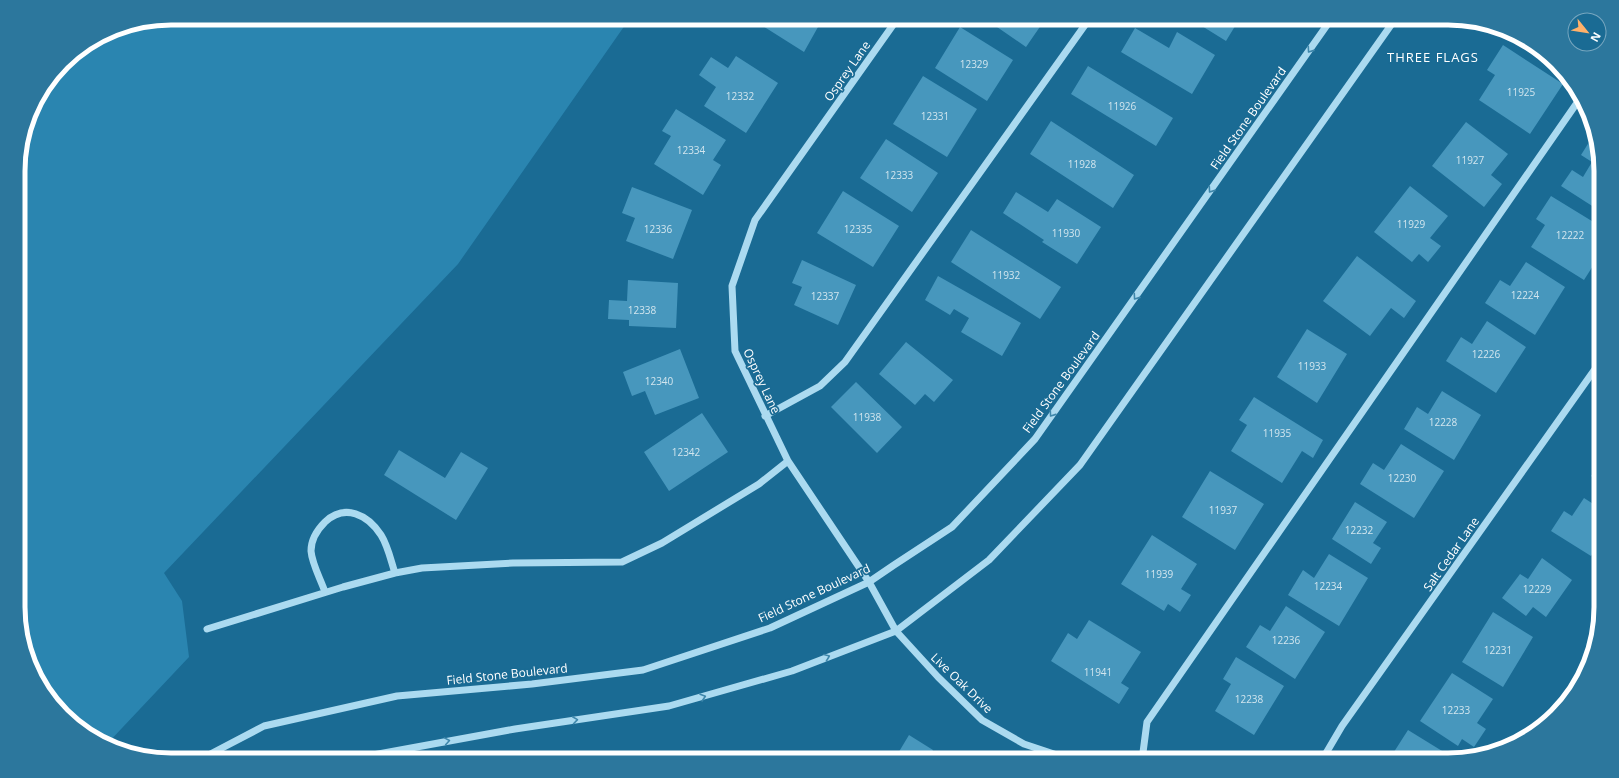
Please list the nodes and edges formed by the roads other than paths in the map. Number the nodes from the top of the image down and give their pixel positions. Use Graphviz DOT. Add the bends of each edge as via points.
graph roads {
  1 [pos="893,25"];
  2 [pos="1085,25"];
  3 [pos="1327,25"];
  4 [pos="1391,25"];
  5 [pos="1577,103"];
  6 [pos="1594,370"];
  7 [pos="765,416"];
  8 [pos="788,462"];
  9 [pos="395,573"];
  10 [pos="869,582"];
  11 [pos="325,592"];
  12 [pos="207,629"];
  13 [pos="896,631"];
  14 [pos="212,753"];
  15 [pos="384,753"];
  16 [pos="1051,753"];
  17 [pos="1143,753"];
  18 [pos="1326,753"];
  1 -- 7 [label="street, Osprey Lane" via="755,220 732,286 735,351"];
  2 -- 7 [label="street" via="845,362 820,386"];
  3 -- 10 [label="street, Field Stone Boulevard, one-way" via="1034,439 952,527"];
  4 -- 13 [label="street" via="1080,465 988,560"];
  5 -- 17 [label="street" via="1147,722"];
  6 -- 18 [label="street, Salt Cedar Lane" via="1342,726"];
  7 -- 8 [label="street, Osprey Lane"];
  8 -- 9 [label="street" via="759,484 669,539 622,562 513,563 422,568"];
  8 -- 10 [label="street, Osprey Lane"];
  9 -- 11 [label="street"];
  9 -- 11 [label="street" via="381,536 370,522 358,513 344,511 330,518 319,528 312,541 311,553"];
  10 -- 13 [label="street, Live Oak Drive"];
  10 -- 14 [label="street, Field Stone Boulevard" via="770,628 643,670 532,684 397,696 264,726"];
  11 -- 12 [label="street"];
  15 -- 13 [label="street, one-way" via="515,729 669,706 792,670"];
  13 -- 16 [label="street, Live Oak Drive" via="982,720 1024,744"];
}
